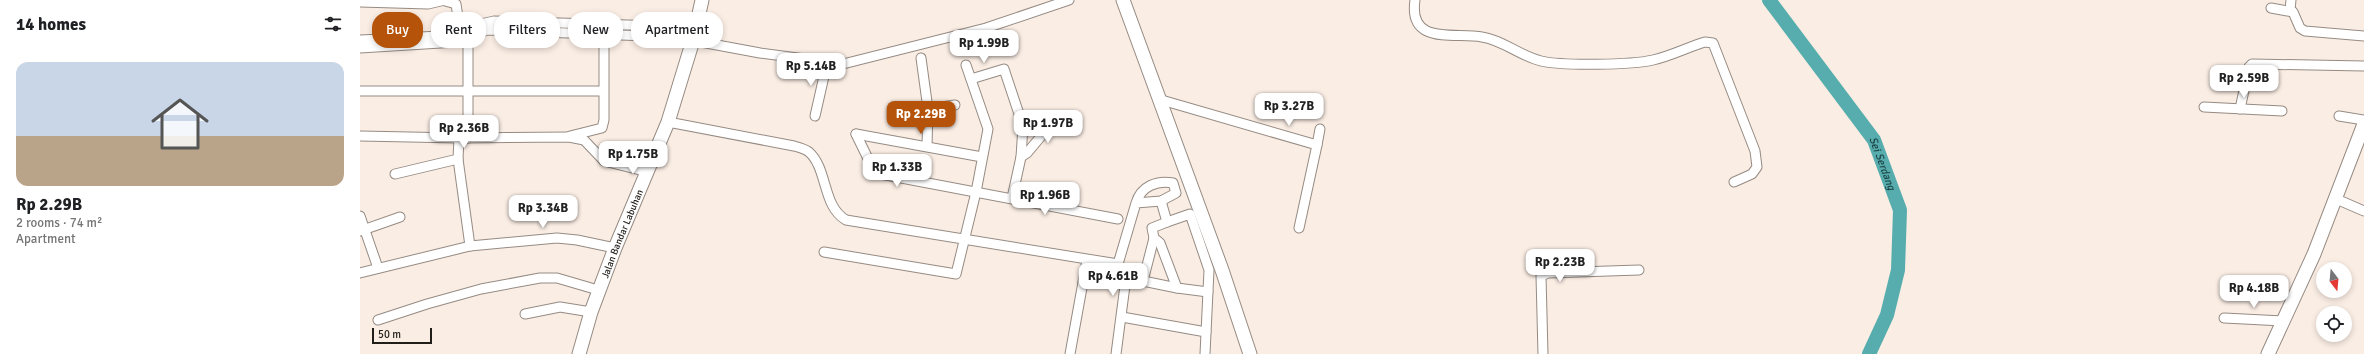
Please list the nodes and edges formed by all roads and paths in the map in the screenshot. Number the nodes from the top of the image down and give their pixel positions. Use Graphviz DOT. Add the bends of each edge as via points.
graph roads {
  1 [pos="702,0"];
  2 [pos="1069,0"];
  3 [pos="1123,0"];
  4 [pos="1415,0"];
  5 [pos="2291,0"];
  6 [pos="445,1"];
  7 [pos="360,2"];
  8 [pos="2271,8"];
  9 [pos="2290,10"];
  10 [pos="457,12"];
  11 [pos="699,12"];
  12 [pos="486,23"];
  13 [pos="568,26"];
  14 [pos="2364,36"];
  15 [pos="431,39"];
  16 [pos="360,40"];
  17 [pos="431,41"];
  18 [pos="723,45"];
  19 [pos="360,48"];
  20 [pos="467,48"];
  21 [pos="604,48"];
  22 [pos="691,48"];
  23 [pos="921,58"];
  24 [pos="827,63"];
  25 [pos="966,65"];
  26 [pos="2364,66"];
  27 [pos="971,79"];
  28 [pos="360,91"];
  29 [pos="603,91"];
  30 [pos="467,92"];
  31 [pos="1158,99"];
  32 [pos="954,105"];
  33 [pos="2204,107"];
  34 [pos="928,109"];
  35 [pos="2240,109"];
  36 [pos="2282,111"];
  37 [pos="815,116"];
  38 [pos="2339,116"];
  39 [pos="2364,120"];
  40 [pos="668,122"];
  41 [pos="2364,124"];
  42 [pos="1023,126"];
  43 [pos="1048,128"];
  44 [pos="1077,129"];
  45 [pos="1320,129"];
  46 [pos="360,136"];
  47 [pos="569,137"];
  48 [pos="463,138"];
  49 [pos="1317,145"];
  50 [pos="927,146"];
  51 [pos="2359,150"];
  52 [pos="982,157"];
  53 [pos="1021,157"];
  54 [pos="458,159"];
  55 [pos="648,172"];
  56 [pos="394,174"];
  57 [pos="1734,182"];
  58 [pos="1190,183"];
  59 [pos="1173,184"];
  60 [pos="976,192"];
  61 [pos="1176,193"];
  62 [pos="1012,198"];
  63 [pos="2334,198"];
  64 [pos="1160,201"];
  65 [pos="1136,203"];
  66 [pos="2364,210"];
  67 [pos="360,216"];
  68 [pos="400,217"];
  69 [pos="1118,219"];
  70 [pos="1167,222"];
  71 [pos="1299,228"];
  72 [pos="362,231"];
  73 [pos="1154,238"];
  74 [pos="963,240"];
  75 [pos="470,246"];
  76 [pos="614,248"];
  77 [pos="824,252"];
  78 [pos="1086,260"];
  79 [pos="378,268"];
  80 [pos="1639,270"];
  81 [pos="360,273"];
  82 [pos="1143,281"];
  83 [pos="1177,288"];
  84 [pos="598,290"];
  85 [pos="1208,292"];
  86 [pos="591,312"];
  87 [pos="526,314"];
  88 [pos="1122,317"];
  89 [pos="2224,318"];
  90 [pos="378,320"];
  91 [pos="2283,321"];
  92 [pos="1206,332"];
  93 [pos="578,354"];
  94 [pos="1070,354"];
  95 [pos="1118,354"];
  96 [pos="1205,354"];
  97 [pos="1250,354"];
  98 [pos="1543,354"];
  99 [pos="2268,354"];
  1 -- 11 [label="main road, Jalan Bandar Labuhan"];
  2 -- 24 [label="street" via="986,28 868,59 843,64"];
  3 -- 31 [label="main road"];
  4 -- 57 [label="street" via="1416,18 1428,32 1441,36 1482,37 1533,58 1560,64 1652,61 1705,42 1713,43 1750,136 1757,162 1752,174"];
  5 -- 9 [label="street"];
  6 -- 7 [label="street" via="428,4"];
  6 -- 10 [label="street" via="456,4"];
  8 -- 9 [label="street"];
  9 -- 14 [label="street" via="2295,13 2300,28 2305,31"];
  12 -- 13 [label="street" via="494,21"];
  15 -- 16 [label="street"];
  17 -- 19 [label="street"];
  18 -- 24 [label="street"];
  20 -- 30 [label="street"];
  21 -- 29 [label="street"];
  22 -- 40 [label="main road, Jalan Bandar Labuhan"];
  23 -- 34 [label="street"];
  24 -- 37 [label="street"];
  25 -- 27 [label="street"];
  26 -- 35 [label="street" via="2252,64"];
  27 -- 42 [label="street" via="1004,69"];
  27 -- 52 [label="street" via="988,129"];
  28 -- 30 [label="street"];
  29 -- 30 [label="street"];
  29 -- 47 [label="street" via="602,128"];
  30 -- 48 [label="street"];
  31 -- 49 [label="street"];
  31 -- 58 [label="main road"];
  32 -- 34 [label="street"];
  33 -- 35 [label="street"];
  34 -- 50 [label="street"];
  35 -- 36 [label="street"];
  38 -- 39 [label="street"];
  40 -- 55 [label="main road, Jalan Bandar Labuhan"];
  40 -- 74 [label="street" via="794,146 808,152 837,215 846,220"];
  41 -- 51 [label="main road"];
  42 -- 43 [label="street"];
  42 -- 53 [label="street"];
  43 -- 44 [label="street"];
  43 -- 53 [label="street"];
  45 -- 49 [label="street"];
  46 -- 48 [label="street"];
  47 -- 48 [label="street"];
  47 -- 55 [label="street" via="584,140 604,161"];
  48 -- 54 [label="street"];
  49 -- 71 [label="street"];
  50 -- 52 [label="street"];
  50 -- 60 [label="street" via="856,134 875,173"];
  51 -- 63 [label="main road"];
  52 -- 60 [label="street"];
  53 -- 62 [label="street"];
  54 -- 56 [label="street"];
  54 -- 75 [label="street"];
  55 -- 76 [label="main road, Jalan Bandar Labuhan"];
  58 -- 59 [label="street"];
  58 -- 61 [label="street"];
  58 -- 97 [label="main road"];
  59 -- 61 [label="street"];
  59 -- 65 [label="street" via="1165,182 1145,187"];
  60 -- 62 [label="street"];
  60 -- 74 [label="street"];
  61 -- 64 [label="street"];
  62 -- 69 [label="street"];
  63 -- 66 [label="street"];
  63 -- 91 [label="main road" via="2314,254"];
  64 -- 65 [label="street"];
  64 -- 70 [label="street"];
  65 -- 78 [label="street" via="1118,264"];
  67 -- 72 [label="street"];
  68 -- 72 [label="street"];
  70 -- 73 [label="street" via="1152,228"];
  70 -- 85 [label="street" via="1190,214 1209,270"];
  72 -- 79 [label="street"];
  73 -- 82 [label="street"];
  73 -- 83 [label="street" via="1160,243"];
  74 -- 77 [label="street" via="956,274"];
  74 -- 78 [label="street"];
  75 -- 76 [label="street" via="558,238"];
  75 -- 79 [label="street"];
  76 -- 84 [label="main road, Jalan Bandar Labuhan"];
  78 -- 94 [label="street"];
  79 -- 81 [label="street"];
  80 -- 98 [label="street" via="1548,273 1541,276"];
  82 -- 83 [label="street"];
  82 -- 88 [label="street" via="1126,278"];
  83 -- 85 [label="street"];
  84 -- 86 [label="main road, Jalan Bandar Labuhan"];
  84 -- 90 [label="street" via="553,277 540,278 481,289"];
  85 -- 92 [label="street"];
  86 -- 87 [label="street" via="560,307"];
  86 -- 93 [label="main road, Jalan Bandar Labuhan"];
  88 -- 92 [label="street"];
  88 -- 95 [label="street"];
  89 -- 91 [label="street"];
  91 -- 99 [label="main road"];
  92 -- 96 [label="street"];
}
